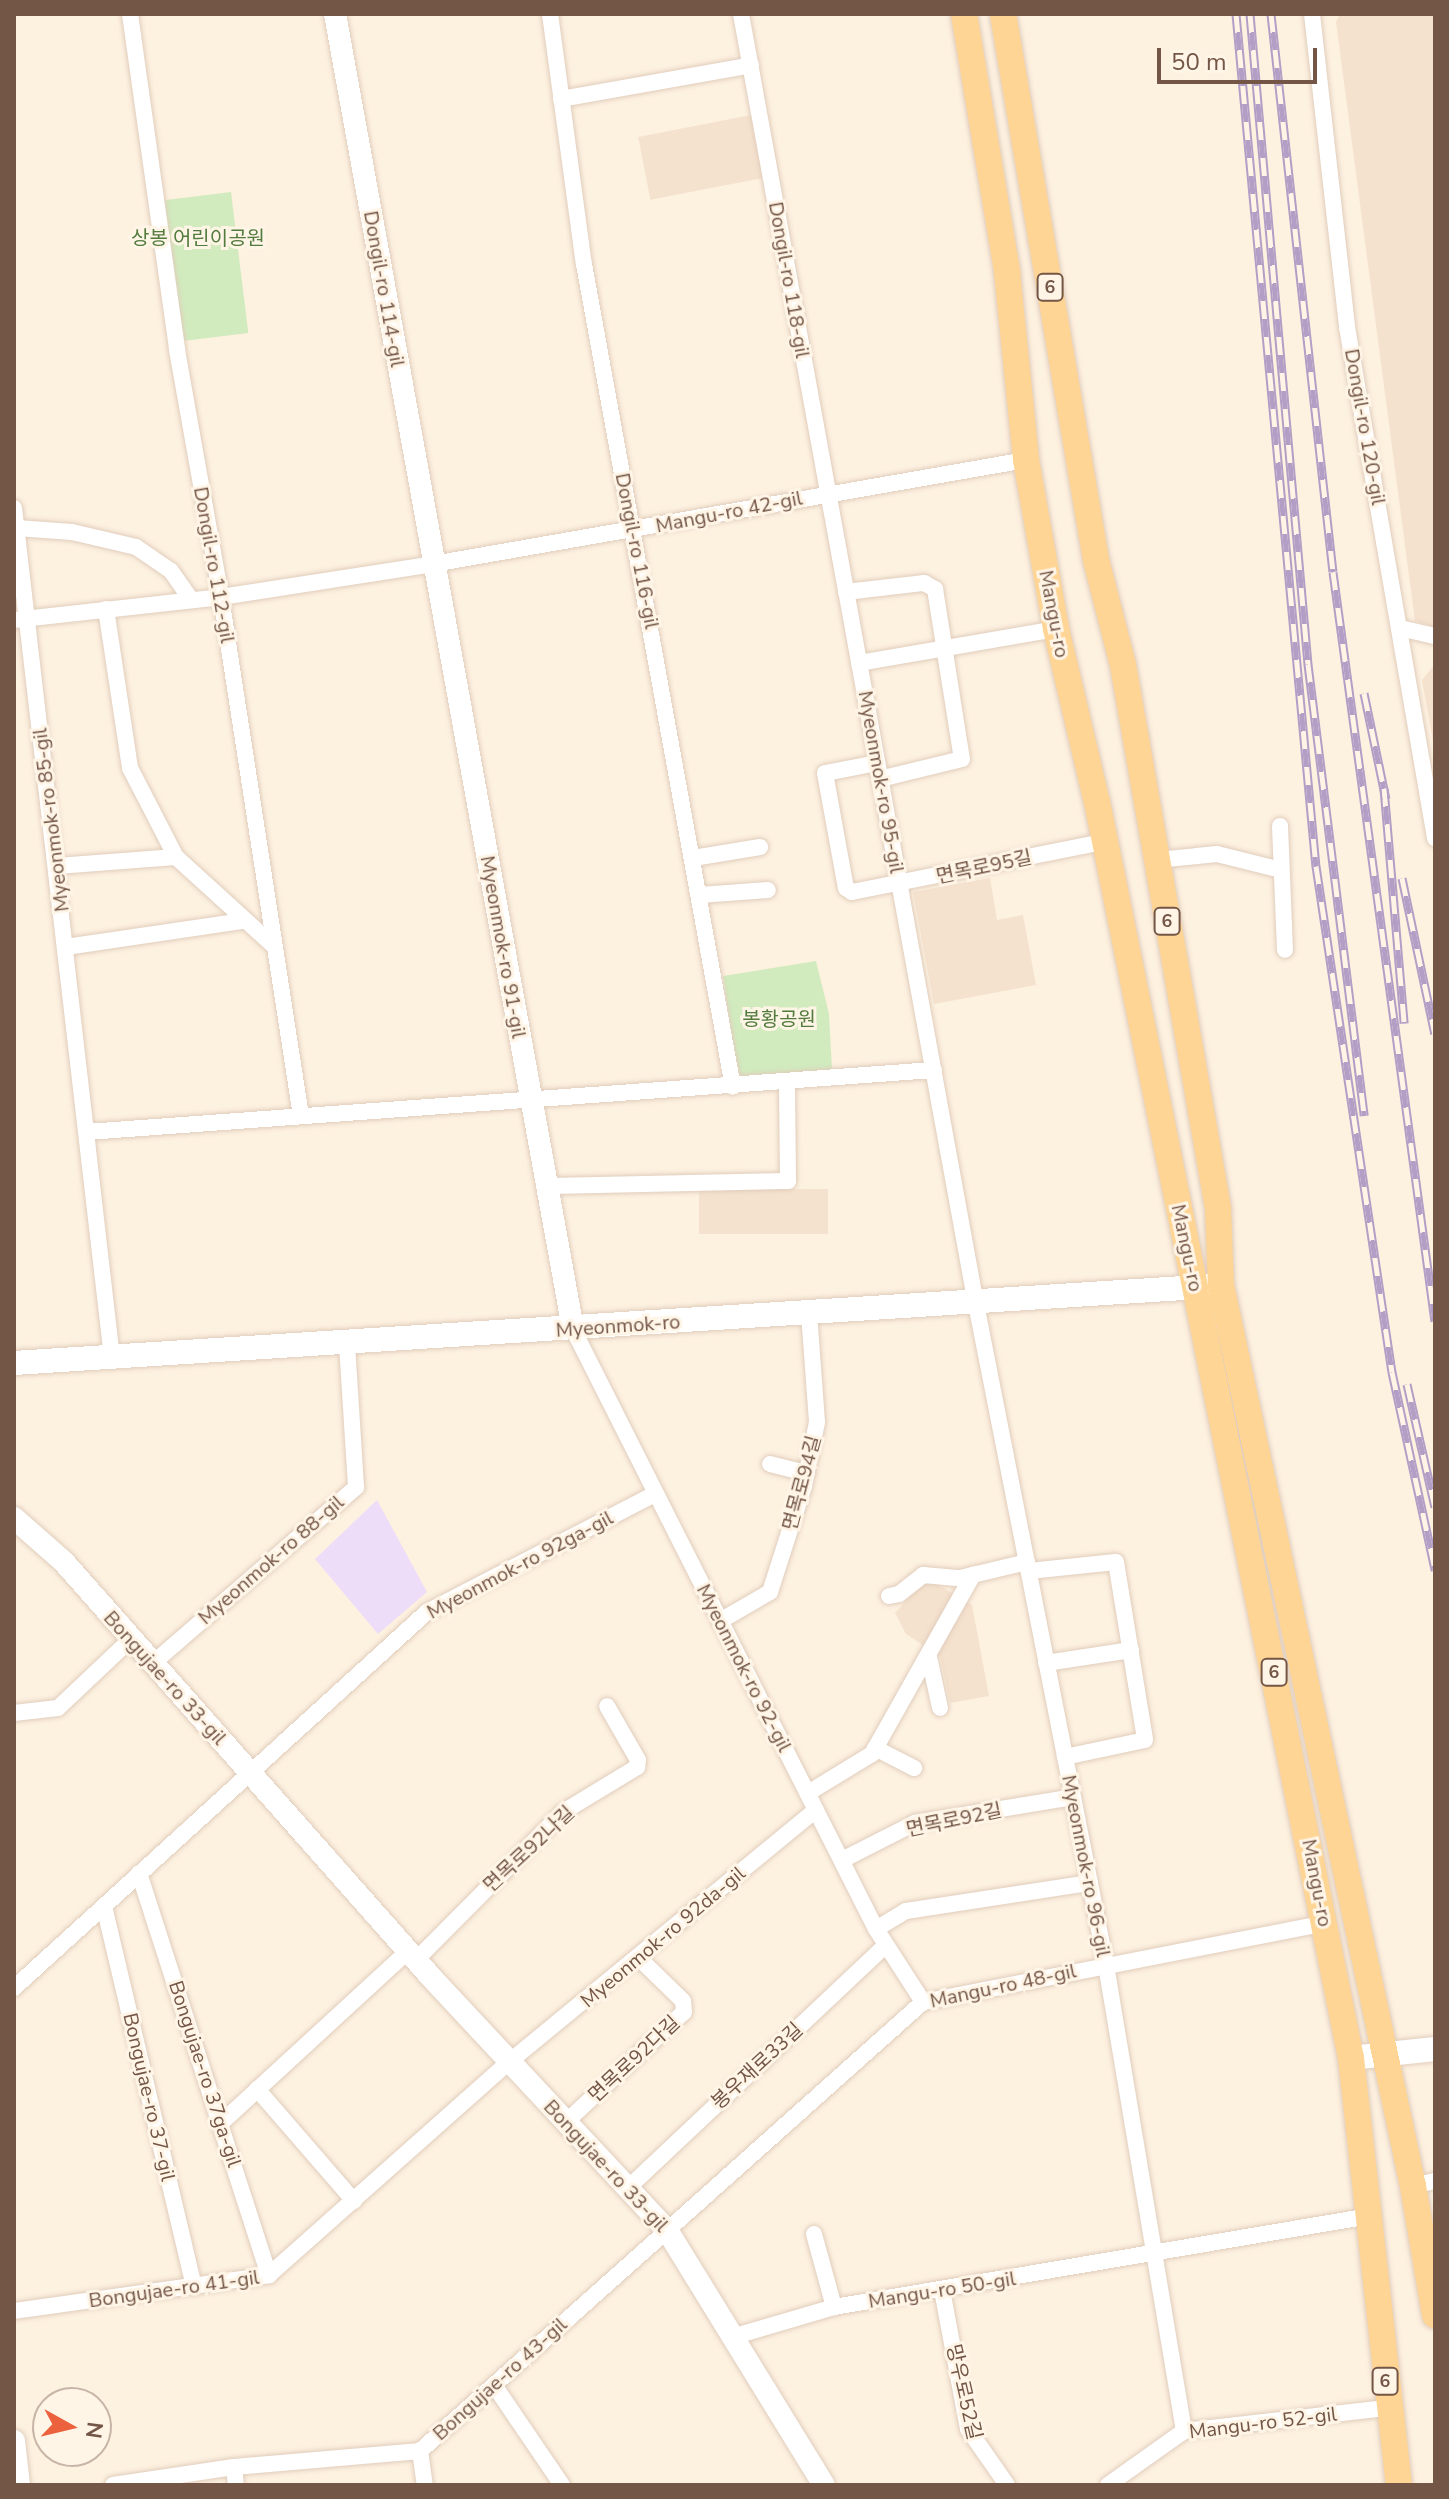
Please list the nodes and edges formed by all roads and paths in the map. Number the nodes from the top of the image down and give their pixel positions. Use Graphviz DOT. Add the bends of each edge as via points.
graph roads {
  1 [pos="130,14"];
  2 [pos="335,14"];
  3 [pos="550,14"];
  4 [pos="741,14"];
  5 [pos="964,14"];
  6 [pos="1003,14"];
  7 [pos="1312,14"];
  8 [pos="751,65"];
  9 [pos="561,99"];
  10 [pos="1026,460"];
  11 [pos="828,494"];
  12 [pos="14,508"];
  13 [pos="17,528"];
  14 [pos="634,530"];
  15 [pos="433,564"];
  16 [pos="846,592"];
  17 [pos="221,597"];
  18 [pos="191,600"];
  19 [pos="106,609"];
  20 [pos="21,619"];
  21 [pos="1400,628"];
  22 [pos="1056,629"];
  23 [pos="1435,636"];
  24 [pos="946,649"];
  25 [pos="859,663"];
  26 [pos="879,771"];
  27 [pos="1280,826"];
  28 [pos="1435,838"];
  29 [pos="1102,842"];
  30 [pos="760,847"];
  31 [pos="176,857"];
  32 [pos="693,858"];
  33 [pos="1157,860"];
  34 [pos="57,866"];
  35 [pos="1281,870"];
  36 [pos="900,885"];
  37 [pos="768,890"];
  38 [pos="700,895"];
  39 [pos="243,921"];
  40 [pos="66,947"];
  41 [pos="275,947"];
  42 [pos="1285,950"];
  43 [pos="934,1070"];
  44 [pos="787,1083"];
  45 [pos="733,1087"];
  46 [pos="531,1102"];
  47 [pos="301,1116"];
  48 [pos="87,1132"];
  49 [pos="547,1186"];
  50 [pos="1208,1286"];
  51 [pos="976,1304"];
  52 [pos="809,1314"];
  53 [pos="573,1329"];
  54 [pos="347,1344"];
  55 [pos="112,1358"];
  56 [pos="14,1363"];
  57 [pos="770,1464"];
  58 [pos="807,1473"];
  59 [pos="655,1494"];
  60 [pos="14,1518"];
  61 [pos="1028,1567"];
  62 [pos="973,1575"];
  63 [pos="889,1596"];
  64 [pos="720,1621"];
  65 [pos="130,1640"];
  66 [pos="1131,1650"];
  67 [pos="929,1657"];
  68 [pos="1046,1663"];
  69 [pos="152,1664"];
  70 [pos="607,1706"];
  71 [pos="940,1708"];
  72 [pos="14,1713"];
  73 [pos="875,1748"];
  74 [pos="1065,1757"];
  75 [pos="914,1768"];
  76 [pos="248,1770"];
  77 [pos="808,1793"];
  78 [pos="1073,1797"];
  79 [pos="816,1810"];
  80 [pos="842,1860"];
  81 [pos="139,1873"];
  82 [pos="1090,1883"];
  83 [pos="104,1906"];
  84 [pos="1325,1923"];
  85 [pos="876,1929"];
  86 [pos="886,1945"];
  87 [pos="412,1955"];
  88 [pos="639,1958"];
  89 [pos="1106,1965"];
  90 [pos="14,1988"];
  91 [pos="923,2002"];
  92 [pos="1435,2049"];
  93 [pos="1382,2052"];
  94 [pos="1351,2058"];
  95 [pos="509,2062"];
  96 [pos="257,2089"];
  97 [pos="566,2122"];
  98 [pos="221,2123"];
  99 [pos="1424,2184"];
  100 [pos="628,2188"];
  101 [pos="354,2201"];
  102 [pos="1370,2216"];
  103 [pos="667,2230"];
  104 [pos="814,2234"];
  105 [pos="1155,2254"];
  106 [pos="269,2275"];
  107 [pos="194,2287"];
  108 [pos="942,2290"];
  109 [pos="834,2307"];
  110 [pos="14,2311"];
  111 [pos="1435,2315"];
  112 [pos="732,2337"];
  113 [pos="494,2385"];
  114 [pos="1387,2408"];
  115 [pos="1184,2431"];
  116 [pos="14,2441"];
  117 [pos="420,2451"];
  118 [pos="234,2467"];
  119 [pos="19,2485"];
  120 [pos="113,2485"];
  121 [pos="236,2485"];
  122 [pos="425,2485"];
  123 [pos="562,2485"];
  124 [pos="824,2485"];
  125 [pos="1007,2485"];
  126 [pos="1108,2485"];
  127 [pos="1399,2485"];
  1 -- 17 [label="street, Dongil-ro 112-gil" via="177,350"];
  2 -- 15 [label="street, Dongil-ro 114-gil"];
  3 -- 9 [label="street, Dongil-ro 116-gil"];
  4 -- 8 [label="street, Dongil-ro 118-gil"];
  5 -- 10 [label="main road, Mangu-ro / 6" via="1007,272"];
  6 -- 33 [label="main road, Mangu-ro / 6" via="1096,560 1123,665"];
  7 -- 21 [label="street, Dongil-ro 120-gil" via="1347,327"];
  8 -- 9 [label="street"];
  8 -- 11 [label="street, Dongil-ro 118-gil"];
  9 -- 14 [label="street, Dongil-ro 116-gil" via="584,264"];
  10 -- 11 [label="street, Mangu-ro 42-gil"];
  10 -- 22 [label="main road, Mangu-ro / 6"];
  11 -- 14 [label="street, Mangu-ro 42-gil"];
  11 -- 16 [label="street, Myeonmok-ro 95-gil"];
  12 -- 13 [label="street, Myeonmok-ro 85-gil"];
  13 -- 18 [label="street" via="72,532 136,547 171,571"];
  13 -- 20 [label="street, Myeonmok-ro 85-gil"];
  14 -- 15 [label="street, Mangu-ro 42-gil"];
  14 -- 32 [label="street, Dongil-ro 116-gil"];
  15 -- 17 [label="street, Mangu-ro 42-gil"];
  15 -- 46 [label="street, Myeonmok-ro 91-gil"];
  16 -- 24 [label="street, 면목로95길" via="930,583"];
  16 -- 25 [label="street, Myeonmok-ro 95-gil"];
  17 -- 18 [label="street, Mangu-ro 42-gil"];
  17 -- 41 [label="street, Dongil-ro 112-gil"];
  18 -- 19 [label="street, Mangu-ro 42-gil"];
  19 -- 20 [label="street, Mangu-ro 42-gil"];
  19 -- 31 [label="street" via="130,768"];
  20 -- 34 [label="street, Myeonmok-ro 85-gil"];
  21 -- 23 [label="street"];
  21 -- 28 [label="street, Dongil-ro 120-gil"];
  22 -- 24 [label="street"];
  22 -- 29 [label="main road, Mangu-ro / 6"];
  24 -- 25 [label="street"];
  24 -- 26 [label="street, 면목로95길" via="962,759"];
  25 -- 26 [label="street, Myeonmok-ro 95-gil"];
  26 -- 36 [label="street, Myeonmok-ro 95-gil"];
  26 -- 36 [label="street, 면목로95길" via="825,773 852,892"];
  27 -- 35 [label="street"];
  29 -- 36 [label="street, 면목로95길"];
  29 -- 50 [label="main road, Mangu-ro / 6"];
  30 -- 32 [label="street"];
  31 -- 34 [label="street"];
  31 -- 39 [label="street"];
  32 -- 38 [label="street, Dongil-ro 116-gil"];
  33 -- 35 [label="street" via="1217,854"];
  33 -- 50 [label="main road, Mangu-ro / 6" via="1218,1208"];
  34 -- 40 [label="street, Myeonmok-ro 85-gil"];
  35 -- 42 [label="street"];
  36 -- 43 [label="street, Myeonmok-ro 95-gil"];
  37 -- 38 [label="street"];
  38 -- 45 [label="street, Dongil-ro 116-gil"];
  39 -- 40 [label="street"];
  39 -- 41 [label="street"];
  40 -- 48 [label="street, Myeonmok-ro 85-gil"];
  41 -- 47 [label="street, Dongil-ro 112-gil"];
  43 -- 44 [label="street"];
  43 -- 51 [label="street, Myeonmok-ro 95-gil"];
  44 -- 45 [label="street"];
  44 -- 49 [label="street" via="788,1181"];
  45 -- 46 [label="street"];
  46 -- 47 [label="street"];
  46 -- 49 [label="street, Myeonmok-ro 91-gil"];
  47 -- 48 [label="street"];
  48 -- 55 [label="street, Myeonmok-ro 85-gil"];
  49 -- 53 [label="street, Myeonmok-ro 91-gil"];
  50 -- 51 [label="main road, Myeonmok-ro"];
  50 -- 84 [label="main road, Mangu-ro / 6"];
  50 -- 93 [label="main road, Mangu-ro / 6"];
  51 -- 52 [label="main road, Myeonmok-ro"];
  51 -- 61 [label="street, Myeonmok-ro 96-gil"];
  52 -- 53 [label="main road, Myeonmok-ro"];
  52 -- 58 [label="street, 면목로94길" via="817,1422"];
  53 -- 54 [label="main road, Myeonmok-ro"];
  53 -- 59 [label="street, Myeonmok-ro 92-gil"];
  54 -- 55 [label="main road, Myeonmok-ro"];
  54 -- 69 [label="street, Myeonmok-ro 88-gil" via="356,1487"];
  55 -- 56 [label="main road, Myeonmok-ro"];
  57 -- 58 [label="street"];
  58 -- 64 [label="street, 면목로94길" via="770,1592"];
  59 -- 64 [label="street, Myeonmok-ro 92-gil"];
  59 -- 76 [label="street, Myeonmok-ro 92ga-gil" via="427,1612"];
  60 -- 65 [label="street, Bongujae-ro 33-gil" via="63,1561"];
  61 -- 62 [label="street"];
  61 -- 66 [label="street" via="1116,1562"];
  61 -- 68 [label="street, Myeonmok-ro 96-gil"];
  62 -- 63 [label="street" via="923,1575"];
  62 -- 67 [label="street"];
  64 -- 77 [label="street, Myeonmok-ro 92-gil"];
  65 -- 69 [label="street, Bongujae-ro 33-gil"];
  65 -- 72 [label="street" via="58,1708"];
  66 -- 68 [label="street"];
  66 -- 74 [label="street" via="1145,1740"];
  67 -- 71 [label="street"];
  67 -- 73 [label="street"];
  68 -- 74 [label="street, Myeonmok-ro 96-gil"];
  69 -- 76 [label="street, Bongujae-ro 33-gil"];
  70 -- 87 [label="street, 면목로92나길" via="637,1767 563,1812"];
  73 -- 75 [label="street"];
  73 -- 77 [label="street" via="864,1762"];
  74 -- 78 [label="street, Myeonmok-ro 96-gil"];
  76 -- 81 [label="street"];
  76 -- 87 [label="street, Bongujae-ro 33-gil"];
  77 -- 79 [label="street, Myeonmok-ro 92-gil"];
  78 -- 80 [label="street, 면목로92길" via="915,1823"];
  78 -- 82 [label="street, Myeonmok-ro 96-gil"];
  79 -- 80 [label="street, Myeonmok-ro 92-gil"];
  79 -- 88 [label="street, Myeonmok-ro 92da-gil"];
  80 -- 85 [label="street, Myeonmok-ro 92-gil"];
  81 -- 83 [label="street"];
  81 -- 98 [label="street, Bongujae-ro 37ga-gil"];
  82 -- 85 [label="street" via="906,1911"];
  82 -- 89 [label="street, Myeonmok-ro 96-gil"];
  83 -- 90 [label="street"];
  83 -- 107 [label="street, Bongujae-ro 37-gil"];
  84 -- 89 [label="street, Mangu-ro 48-gil"];
  84 -- 94 [label="main road, Mangu-ro / 6"];
  85 -- 86 [label="street, Myeonmok-ro 92-gil"];
  86 -- 91 [label="street, Myeonmok-ro 92-gil"];
  86 -- 100 [label="street, 봉우재로33길"];
  87 -- 95 [label="street, Bongujae-ro 33-gil"];
  87 -- 96 [label="street"];
  88 -- 95 [label="street, Myeonmok-ro 92da-gil"];
  88 -- 97 [label="street, 면목로92다길" via="683,2001 684,2012"];
  89 -- 91 [label="street, Mangu-ro 48-gil"];
  89 -- 105 [label="street, Myeonmok-ro 96-gil"];
  91 -- 103 [label="street, Mangu-ro 48-gil"];
  92 -- 93 [label="main road"];
  93 -- 94 [label="main road"];
  93 -- 99 [label="main road, Mangu-ro / 6"];
  94 -- 102 [label="main road, Mangu-ro / 6"];
  95 -- 97 [label="street, Bongujae-ro 33-gil"];
  95 -- 101 [label="street, Bongujae-ro 41-gil"];
  96 -- 98 [label="street"];
  96 -- 101 [label="street"];
  97 -- 100 [label="street, Bongujae-ro 33-gil"];
  98 -- 106 [label="street, Bongujae-ro 37ga-gil"];
  99 -- 111 [label="main road, Mangu-ro / 6"];
  100 -- 103 [label="street, Bongujae-ro 33-gil"];
  101 -- 106 [label="street, Bongujae-ro 41-gil"];
  102 -- 105 [label="street, Mangu-ro 50-gil"];
  102 -- 114 [label="main road, Mangu-ro / 6"];
  103 -- 112 [label="street, Bongujae-ro 33-gil"];
  103 -- 113 [label="street, Bongujae-ro 43-gil"];
  104 -- 109 [label="street"];
  105 -- 108 [label="street, Mangu-ro 50-gil"];
  105 -- 115 [label="street, Myeonmok-ro 96-gil"];
  106 -- 107 [label="street, Bongujae-ro 41-gil"];
  107 -- 110 [label="street, Bongujae-ro 41-gil"];
  108 -- 109 [label="street, Mangu-ro 50-gil"];
  108 -- 125 [label="street, 망우로52길" via="968,2429"];
  109 -- 112 [label="street, Mangu-ro 50-gil"];
  112 -- 124 [label="street, Bongujae-ro 33-gil"];
  113 -- 117 [label="street, Bongujae-ro 43-gil"];
  113 -- 123 [label="street"];
  114 -- 115 [label="street, Mangu-ro 52-gil"];
  114 -- 127 [label="main road, Mangu-ro / 6"];
  115 -- 126 [label="street, Mangu-ro 52-gil"];
  116 -- 119 [label="street"];
  117 -- 118 [label="street, Bongujae-ro 43-gil"];
  117 -- 122 [label="street"];
  118 -- 120 [label="street, Bongujae-ro 43-gil"];
  118 -- 121 [label="street"];
}
